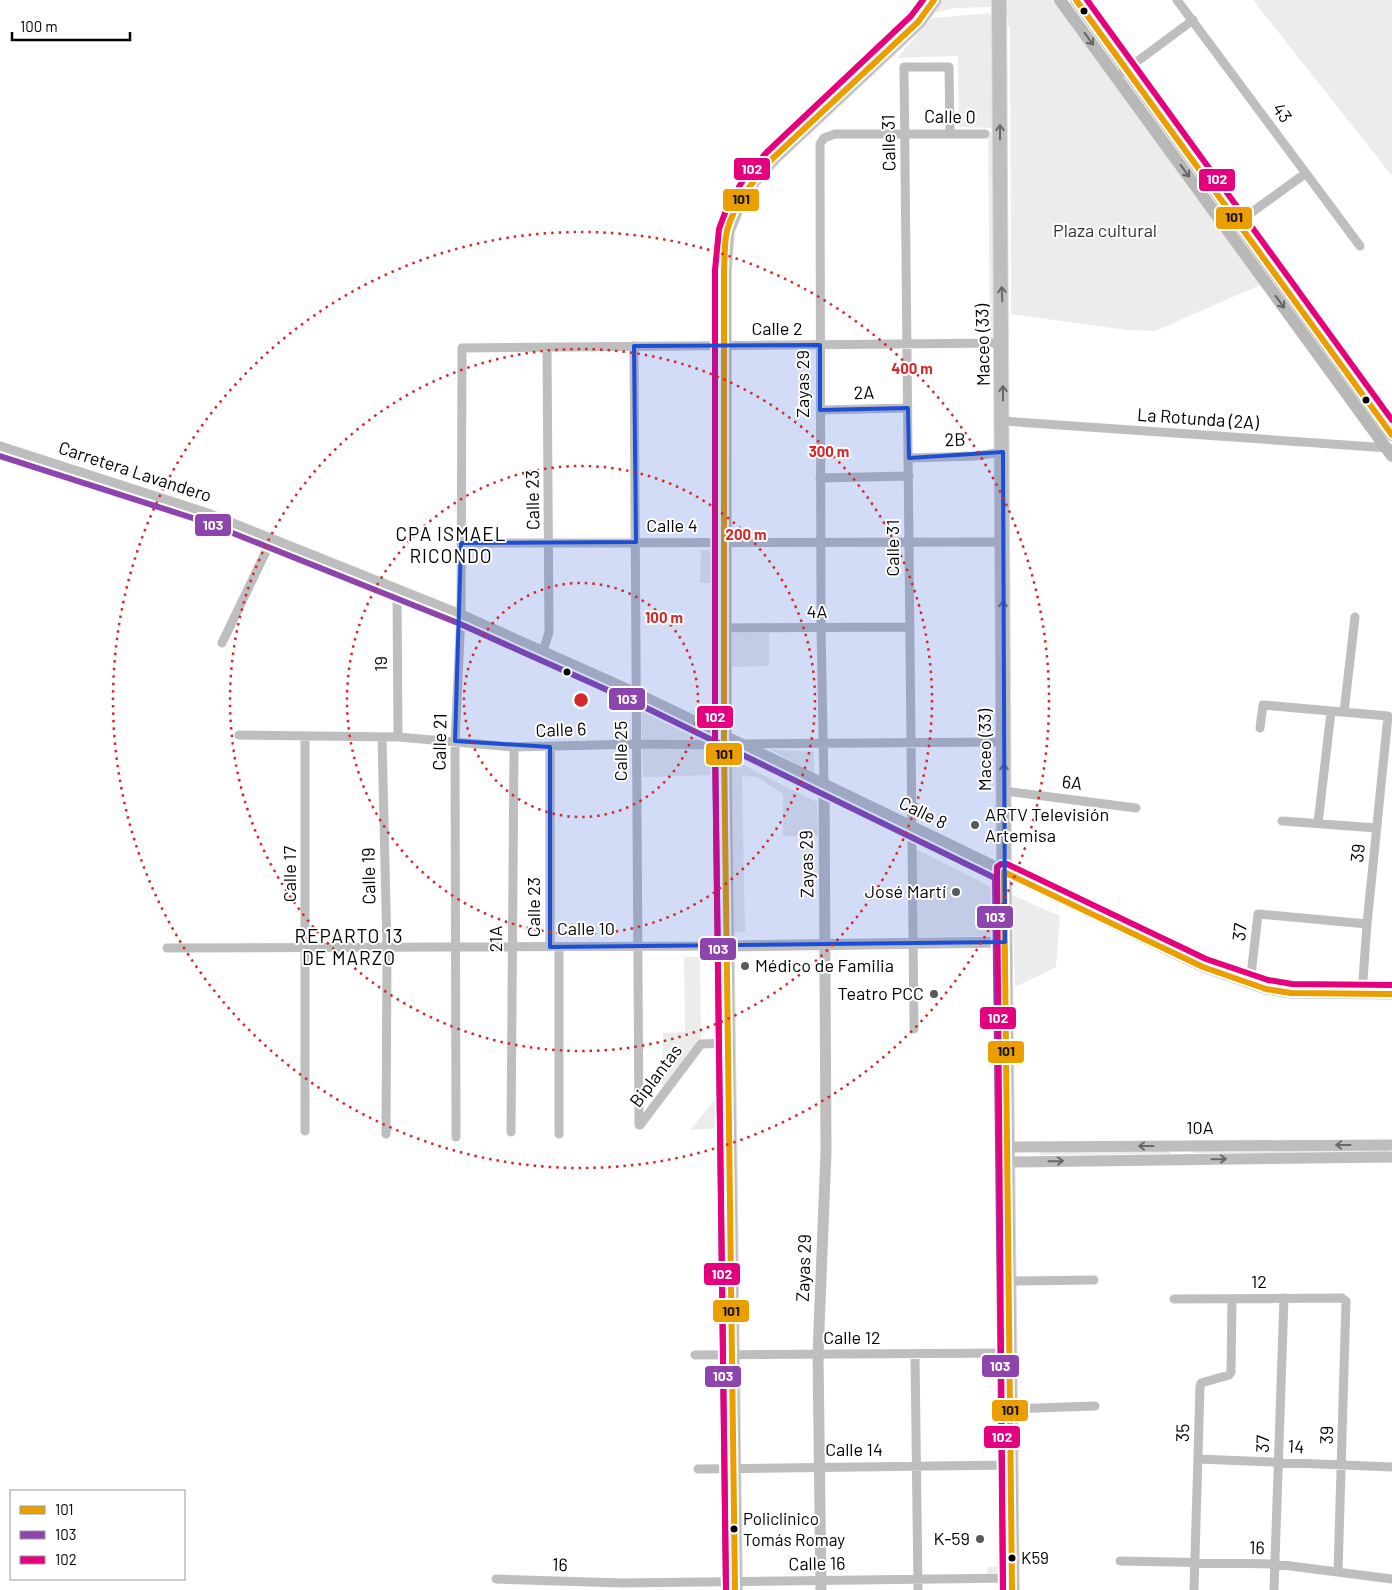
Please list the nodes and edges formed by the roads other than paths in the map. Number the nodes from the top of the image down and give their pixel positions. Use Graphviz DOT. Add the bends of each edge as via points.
graph roads {
  1 [pos="934,0"];
  2 [pos="999,0"];
  3 [pos="1060,0"];
  4 [pos="1076,0"];
  5 [pos="1177,0"];
  6 [pos="1192,20"];
  7 [pos="1121,73"];
  8 [pos="905,133"];
  9 [pos="950,133"];
  10 [pos="985,134"];
  11 [pos="824,138"];
  12 [pos="1306,173"];
  13 [pos="1237,223"];
  14 [pos="1360,246"];
  15 [pos="1002,343"];
  16 [pos="908,344"];
  17 [pos="820,345"];
  18 [pos="634,346"];
  19 [pos="722,346"];
  20 [pos="547,347"];
  21 [pos="462,348"];
  22 [pos="908,408"];
  23 [pos="820,410"];
  24 [pos="1003,421"];
  25 [pos="1392,435"];
  26 [pos="0,447"];
  27 [pos="1390,451"];
  28 [pos="1003,452"];
  29 [pos="909,458"];
  30 [pos="909,476"];
  31 [pos="820,478"];
  32 [pos="272,539"];
  33 [pos="549,542"];
  34 [pos="636,542"];
  35 [pos="723,542"];
  36 [pos="821,542"];
  37 [pos="909,542"];
  38 [pos="1003,542"];
  39 [pos="461,543"];
  40 [pos="397,590"];
  41 [pos="461,615"];
  42 [pos="1355,617"];
  43 [pos="910,627"];
  44 [pos="724,628"];
  45 [pos="821,628"];
  46 [pos="222,643"];
  47 [pos="543,651"];
  48 [pos="638,694"];
  49 [pos="1331,712"];
  50 [pos="1344,712"];
  51 [pos="1260,728"];
  52 [pos="239,736"];
  53 [pos="305,737"];
  54 [pos="382,737"];
  55 [pos="398,737"];
  56 [pos="455,740"];
  57 [pos="724,740"];
  58 [pos="910,742"];
  59 [pos="1004,742"];
  60 [pos="636,744"];
  61 [pos="742,744"];
  62 [pos="823,745"];
  63 [pos="514,747"];
  64 [pos="550,747"];
  65 [pos="824,785"];
  66 [pos="1004,791"];
  67 [pos="1136,808"];
  68 [pos="1282,821"];
  69 [pos="1318,823"];
  70 [pos="910,826"];
  71 [pos="1377,828"];
  72 [pos="1004,872"];
  73 [pos="1367,924"];
  74 [pos="1005,942"];
  75 [pos="913,943"];
  76 [pos="825,945"];
  77 [pos="639,946"];
  78 [pos="727,946"];
  79 [pos="512,947"];
  80 [pos="555,947"];
  81 [pos="167,948"];
  82 [pos="306,948"];
  83 [pos="455,948"];
  84 [pos="386,949"];
  85 [pos="1250,984"];
  86 [pos="1362,994"];
  87 [pos="1392,994"];
  88 [pos="914,1029"];
  89 [pos="728,1043"];
  90 [pos="639,1125"];
  91 [pos="305,1131"];
  92 [pos="511,1132"];
  93 [pos="386,1134"];
  94 [pos="558,1134"];
  95 [pos="456,1137"];
  96 [pos="1392,1145"];
  97 [pos="1179,1146"];
  98 [pos="1007,1147"];
  99 [pos="1392,1157"];
  100 [pos="1180,1160"];
  101 [pos="1008,1162"];
  102 [pos="1094,1280"];
  103 [pos="1009,1281"];
  104 [pos="1232,1298"];
  105 [pos="1284,1298"];
  106 [pos="1174,1299"];
  107 [pos="1344,1299"];
  108 [pos="1010,1353"];
  109 [pos="818,1354"];
  110 [pos="915,1354"];
  111 [pos="695,1355"];
  112 [pos="732,1355"];
  113 [pos="1095,1406"];
  114 [pos="1011,1409"];
  115 [pos="1198,1459"];
  116 [pos="1278,1463"];
  117 [pos="1011,1465"];
  118 [pos="1343,1465"];
  119 [pos="820,1466"];
  120 [pos="916,1466"];
  121 [pos="733,1467"];
  122 [pos="1392,1468"];
  123 [pos="698,1469"];
  124 [pos="1120,1561"];
  125 [pos="1195,1562"];
  126 [pos="1275,1564"];
  127 [pos="1338,1572"];
  128 [pos="1392,1578"];
  129 [pos="496,1579"];
  130 [pos="918,1579"];
  131 [pos="1012,1584"];
  132 [pos="821,1585"];
  133 [pos="735,1586"];
  134 [pos="623,1587"];
  135 [pos="918,1590"];
  136 [pos="1194,1590"];
  137 [pos="1274,1590"];
  1 -- 19 [label="main road" via="918,22 773,158 744,195 727,231"];
  15 -- 2 [label="main road, Maceo (33), one-way"];
  3 -- 7 [label="main road, one-way"];
  4 -- 7 [label="main road"];
  5 -- 6 [label="street, 43"];
  6 -- 7 [label="street"];
  6 -- 12 [label="street, 43"];
  7 -- 13 [label="main road"];
  7 -- 27 [label="main road, one-way"];
  8 -- 9 [label="street, Calle 0"];
  8 -- 9 [label="street, Calle 31" via="904,67 949,67"];
  8 -- 11 [label="street, Calle 0" via="835,134"];
  8 -- 16 [label="street, Calle 31"];
  9 -- 10 [label="street, Calle 0"];
  11 -- 17 [label="street, Zayas 29" via="820,144"];
  12 -- 13 [label="street"];
  12 -- 14 [label="street, 43"];
  13 -- 25 [label="main road"];
  15 -- 16 [label="street, Calle 2"];
  24 -- 15 [label="main road, Maceo (33), one-way"];
  16 -- 17 [label="street, Calle 2"];
  16 -- 22 [label="street, Calle 31"];
  17 -- 19 [label="street, Calle 2"];
  17 -- 23 [label="street, Zayas 29"];
  18 -- 19 [label="street, Calle 2"];
  18 -- 20 [label="street, Calle 2"];
  18 -- 34 [label="street, Calle 25"];
  19 -- 35 [label="main road"];
  20 -- 21 [label="street, Calle 2"];
  20 -- 33 [label="street, Calle 23"];
  21 -- 39 [label="street, Calle 21"];
  22 -- 23 [label="street, 2A"];
  22 -- 29 [label="street, Calle 31"];
  23 -- 31 [label="street, Zayas 29"];
  24 -- 27 [label="street, La Rotunda (2A)"];
  24 -- 28 [label="main road, Maceo (33)"];
  26 -- 32 [label="street, Carretera Lavandero" via="208,514"];
  28 -- 29 [label="street, 2B"];
  28 -- 38 [label="main road, Maceo (33)"];
  29 -- 30 [label="street, Calle 31"];
  30 -- 31 [label="street"];
  30 -- 37 [label="street, Calle 31"];
  31 -- 36 [label="street, Zayas 29"];
  32 -- 40 [label="street, Carretera Lavandero"];
  32 -- 46 [label="street"];
  33 -- 34 [label="street, Calle 4"];
  33 -- 39 [label="street, Calle 4"];
  33 -- 47 [label="street, Calle 23" via="549,632"];
  34 -- 35 [label="street, Calle 4"];
  34 -- 48 [label="street, Calle 25"];
  35 -- 36 [label="street, Calle 4"];
  35 -- 44 [label="main road"];
  36 -- 37 [label="street, Calle 4"];
  36 -- 45 [label="street, Zayas 29"];
  37 -- 38 [label="street, Calle 4"];
  37 -- 43 [label="street, Calle 31"];
  59 -- 38 [label="main road, Maceo (33), one-way"];
  39 -- 41 [label="street, Calle 21"];
  40 -- 41 [label="street, Carretera Lavandero"];
  40 -- 55 [label="street, 19"];
  41 -- 47 [label="street, Carretera Lavandero"];
  41 -- 56 [label="street, Calle 21"];
  42 -- 50 [label="street"];
  43 -- 45 [label="street, 4A"];
  43 -- 58 [label="street, Calle 31"];
  44 -- 45 [label="street, 4A"];
  44 -- 57 [label="main road"];
  45 -- 62 [label="street, Zayas 29"];
  47 -- 48 [label="street, Calle 8"];
  48 -- 57 [label="street, Calle 8"];
  48 -- 60 [label="street, Calle 25"];
  49 -- 50 [label="street"];
  49 -- 51 [label="street" via="1263,705"];
  49 -- 69 [label="street"];
  50 -- 71 [label="street, 39" via="1388,716"];
  52 -- 53 [label="street, Calle 6"];
  53 -- 54 [label="street, Calle 6"];
  53 -- 82 [label="street, Calle 17"];
  54 -- 55 [label="street, Calle 6"];
  54 -- 84 [label="street, Calle 19"];
  55 -- 56 [label="street, Calle 6"];
  56 -- 63 [label="street, Calle 6"];
  56 -- 83 [label="street, Calle 21"];
  57 -- 60 [label="street, Calle 6"];
  57 -- 61 [label="street, Calle 8"];
  57 -- 78 [label="main road"];
  58 -- 59 [label="street"];
  58 -- 62 [label="street"];
  58 -- 70 [label="street, Calle 31"];
  66 -- 59 [label="main road, Maceo (33), one-way"];
  60 -- 64 [label="street, Calle 6"];
  60 -- 77 [label="street, Calle 25"];
  61 -- 62 [label="street"];
  61 -- 65 [label="street, Calle 8"];
  62 -- 65 [label="street, Zayas 29"];
  63 -- 64 [label="street, Calle 6"];
  63 -- 79 [label="street, 21A"];
  64 -- 80 [label="street, Calle 23"];
  65 -- 70 [label="street, Calle 8"];
  65 -- 76 [label="street, Zayas 29"];
  66 -- 67 [label="street, 6A"];
  66 -- 72 [label="main road, Maceo (33)"];
  68 -- 69 [label="street"];
  69 -- 71 [label="street"];
  70 -- 72 [label="street, Calle 8"];
  70 -- 75 [label="street, Calle 31"];
  71 -- 73 [label="street, 39"];
  72 -- 74 [label="main road, Maceo (33)"];
  72 -- 85 [label="street, Calle 8" via="1203,967"];
  73 -- 85 [label="street, 37" via="1258,914"];
  73 -- 86 [label="street, 39"];
  74 -- 75 [label="street, Calle 10"];
  74 -- 98 [label="main road, Maceo (33)"];
  75 -- 76 [label="street, Calle 10"];
  75 -- 88 [label="street, Calle 31"];
  76 -- 78 [label="street, Calle 10"];
  76 -- 109 [label="street, Zayas 29" via="826,1152"];
  77 -- 78 [label="street, Calle 10"];
  77 -- 80 [label="street, Calle 10"];
  77 -- 90 [label="street, Calle 25"];
  78 -- 89 [label="main road"];
  79 -- 80 [label="street, Calle 10"];
  79 -- 83 [label="street, Calle 10"];
  79 -- 92 [label="street, 21A"];
  80 -- 94 [label="street, Calle 23"];
  81 -- 82 [label="street, Calle 10"];
  82 -- 84 [label="street, Calle 10"];
  82 -- 91 [label="street, Calle 17"];
  83 -- 84 [label="street, Calle 10"];
  83 -- 95 [label="street, Calle 21"];
  84 -- 93 [label="street, Calle 19"];
  85 -- 86 [label="street, Calle 8" via="1291,993"];
  86 -- 87 [label="street, Calle 8"];
  89 -- 90 [label="street, Biplantas" via="702,1044"];
  89 -- 112 [label="main road"];
  96 -- 97 [label="street, 10A, one-way"];
  97 -- 98 [label="street, 10A, one-way"];
  97 -- 100 [label="street"];
  98 -- 101 [label="main road, Maceo (33)"];
  100 -- 99 [label="street, 10A, one-way"];
  101 -- 100 [label="street, 10A, one-way"];
  101 -- 103 [label="main road, Maceo (33)"];
  102 -- 103 [label="street"];
  103 -- 108 [label="main road, Maceo (33)"];
  104 -- 105 [label="street, 12"];
  104 -- 106 [label="street, 12"];
  104 -- 115 [label="street, 35" via="1231,1372 1201,1383"];
  105 -- 107 [label="street, 12"];
  105 -- 116 [label="street, 37"];
  107 -- 118 [label="street, 39"];
  108 -- 110 [label="street, Calle 12"];
  108 -- 114 [label="main road, Maceo (33)"];
  109 -- 110 [label="street, Calle 12"];
  109 -- 112 [label="street, Calle 12"];
  109 -- 119 [label="street, Zayas 29"];
  110 -- 120 [label="street"];
  111 -- 112 [label="street, Calle 12"];
  112 -- 121 [label="main road"];
  113 -- 114 [label="street"];
  114 -- 117 [label="main road, Maceo (33)"];
  115 -- 116 [label="street, 14"];
  115 -- 125 [label="street, 35"];
  116 -- 118 [label="street, 14"];
  116 -- 126 [label="street, 37"];
  117 -- 120 [label="street, Calle 14"];
  117 -- 131 [label="main road, Maceo (33)"];
  118 -- 122 [label="street, 14"];
  118 -- 127 [label="street, 39"];
  119 -- 120 [label="street, Calle 14"];
  119 -- 121 [label="street, Calle 14"];
  119 -- 132 [label="street, Zayas 29"];
  120 -- 130 [label="street"];
  121 -- 123 [label="street, Calle 14"];
  121 -- 133 [label="main road"];
  124 -- 125 [label="street, 16"];
  125 -- 126 [label="street, 16"];
  125 -- 136 [label="street, 35"];
  126 -- 127 [label="street, 16"];
  126 -- 137 [label="street, 37"];
  127 -- 128 [label="street, 16"];
  129 -- 134 [label="street, 16"];
  130 -- 131 [label="street, Calle 16"];
  130 -- 132 [label="street, Calle 16"];
  130 -- 135 [label="street"];
  132 -- 133 [label="street, Calle 16"];
  133 -- 134 [label="street, Calle 16"];
}
